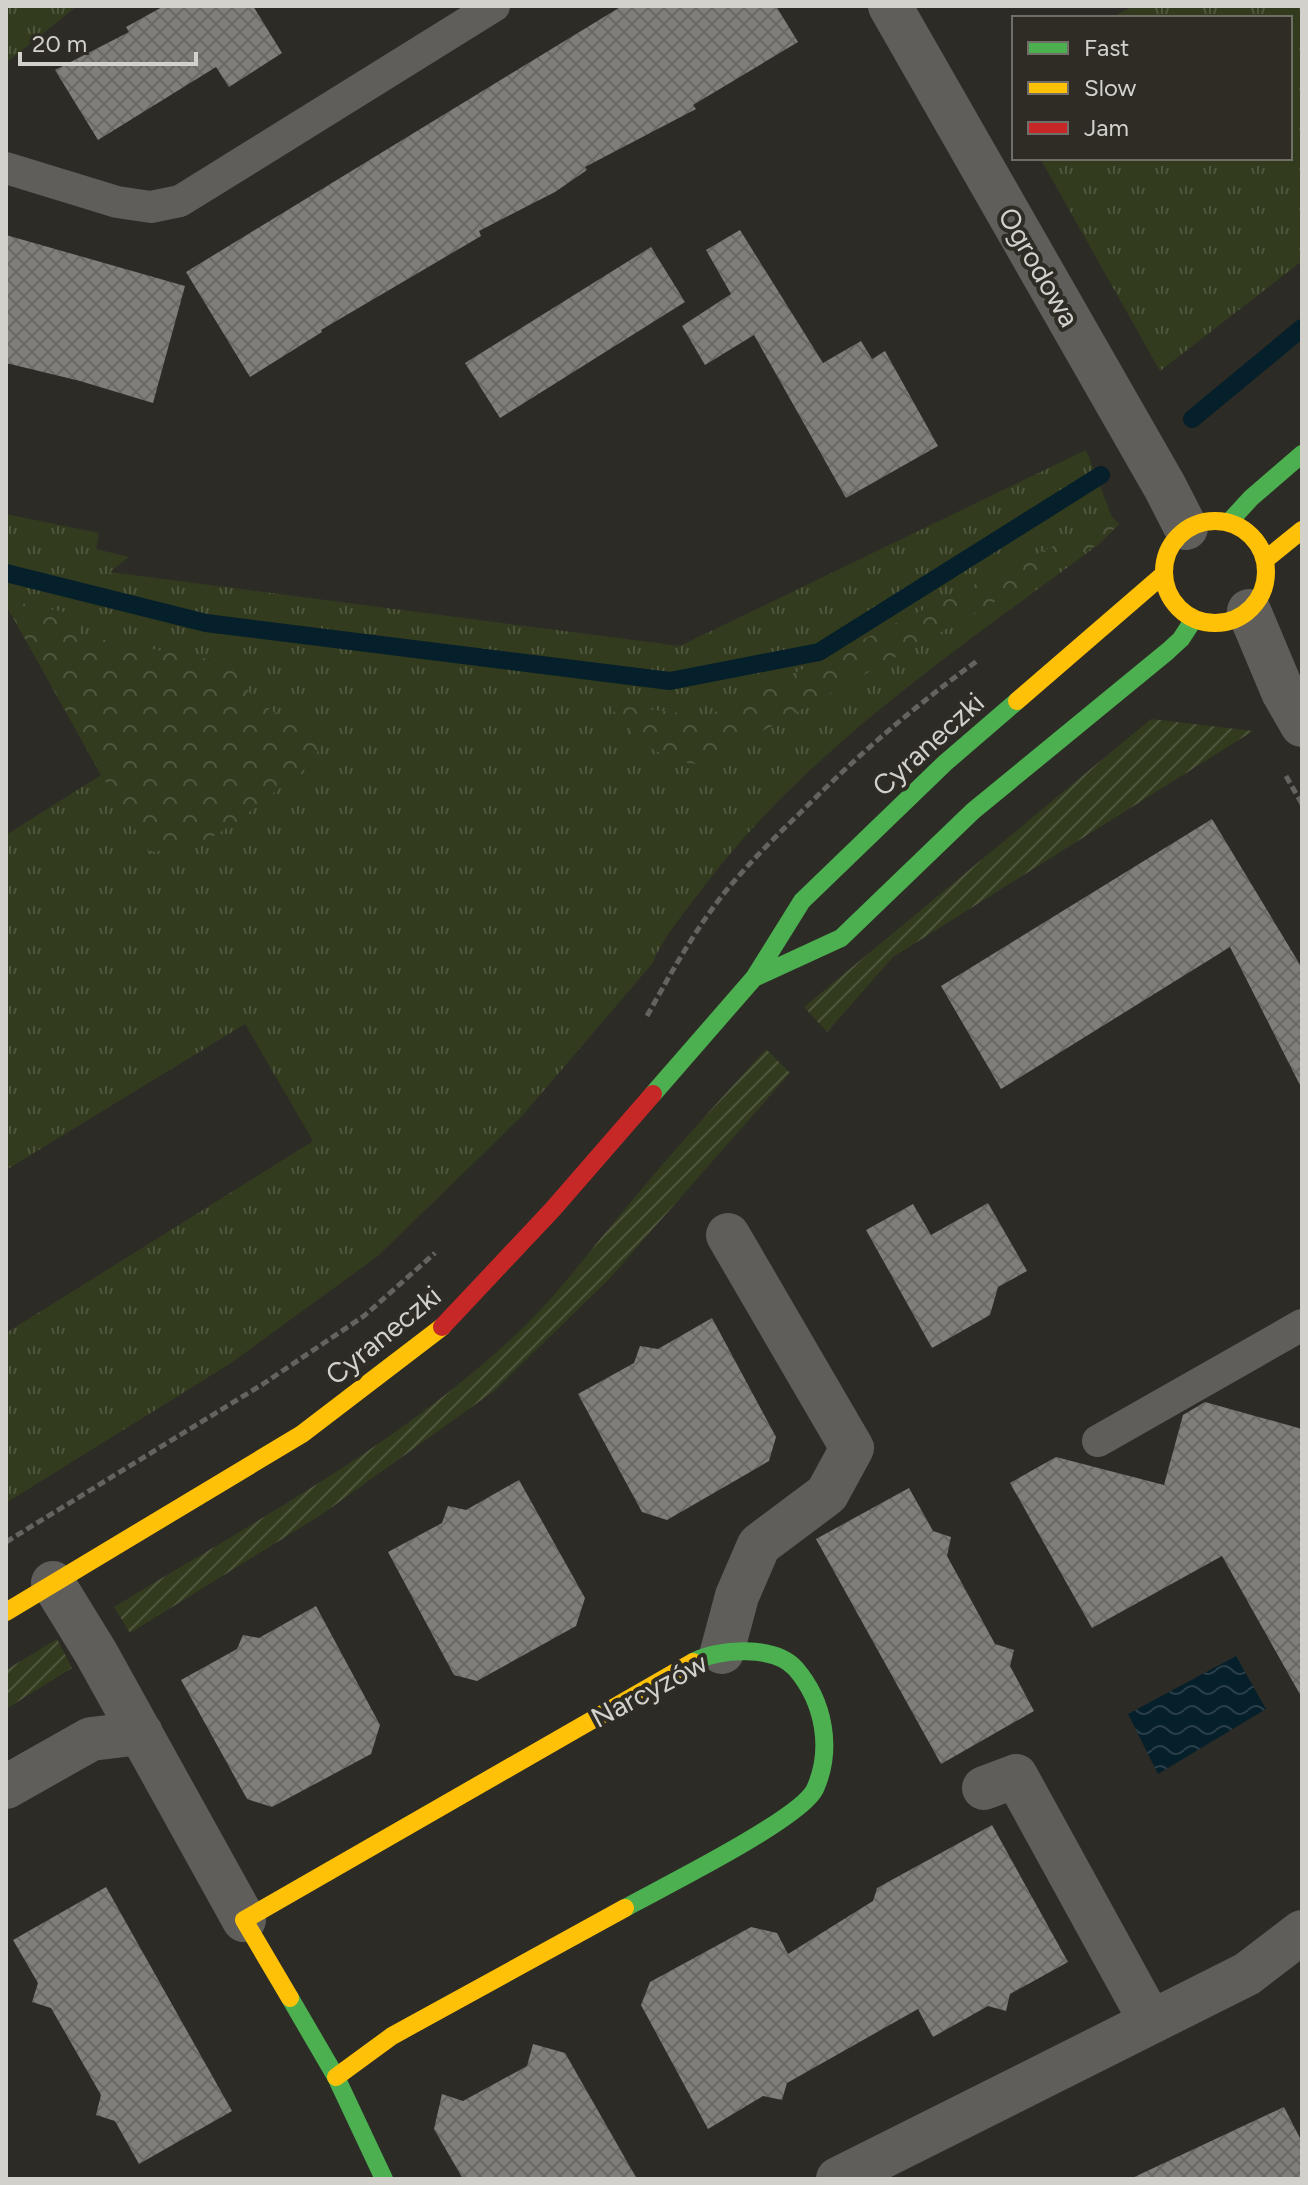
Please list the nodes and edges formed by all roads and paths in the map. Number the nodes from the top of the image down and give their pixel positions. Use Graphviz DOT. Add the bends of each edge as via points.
graph roads {
  1 [pos="494,6"];
  2 [pos="890,6"];
  3 [pos="6,168"];
  4 [pos="1302,454"];
  5 [pos="1229,522"];
  6 [pos="1186,528"];
  7 [pos="1302,530"];
  8 [pos="1265,560"];
  9 [pos="1164,574"];
  10 [pos="1249,611"];
  11 [pos="1194,619"];
  12 [pos="978,660"];
  13 [pos="1302,725"];
  14 [pos="754,978"];
  15 [pos="640,1028"];
  16 [pos="728,1235"];
  17 [pos="442,1246"];
  18 [pos="1302,1325"];
  19 [pos="1098,1441"];
  20 [pos="6,1542"];
  21 [pos="53,1583"];
  22 [pos="6,1612"];
  23 [pos="722,1652"];
  24 [pos="141,1733"];
  25 [pos="6,1787"];
  26 [pos="984,1788"];
  27 [pos="244,1920"];
  28 [pos="1302,1932"];
  29 [pos="1151,2022"];
  30 [pos="336,2077"];
  31 [pos="379,2178"];
  32 [pos="838,2179"];
  1 -- 3 [label="lane" via="180,201 151,207 117,202"];
  2 -- 6 [label="street, Ogrodowa"];
  4 -- 5 [label="street"];
  5 -- 6 [label="street" via="1205,521"];
  5 -- 8 [label="street" via="1258,542"];
  6 -- 9 [label="street" via="1169,548"];
  7 -- 8 [label="street"];
  8 -- 10 [label="street" via="1266,580"];
  9 -- 11 [label="street" via="1170,596"];
  9 -- 14 [label="street, Cyraneczki" via="945,763 802,901"];
  10 -- 11 [label="street" via="1219,623"];
  10 -- 13 [label="street"];
  11 -- 14 [label="street, Cyraneczki" via="1168,651 973,811 841,938"];
  12 -- 15 [label="path" via="915,705 851,762 726,892 685,948"];
  14 -- 21 [label="street, Cyraneczki" via="439,1331 302,1434"];
  16 -- 23 [label="street" via="852,1448 827,1494 759,1545 737,1596"];
  17 -- 20 [label="path" via="352,1325"];
  18 -- 19 [label="lane"];
  21 -- 22 [label="street, Cyraneczki"];
  21 -- 24 [label="street"];
  23 -- 27 [label="street, Narcyzów" via="693,1662"];
  23 -- 30 [label="street, Narcyzów" via="771,1655 795,1667 819,1706 826,1745 814,1791 776,1824 392,2036"];
  24 -- 25 [label="street" via="91,1739"];
  24 -- 27 [label="street"];
  26 -- 29 [label="street" via="1016,1776"];
  27 -- 30 [label="street"];
  28 -- 29 [label="street" via="1247,1974"];
  29 -- 32 [label="street"];
  30 -- 31 [label="street"];
}
